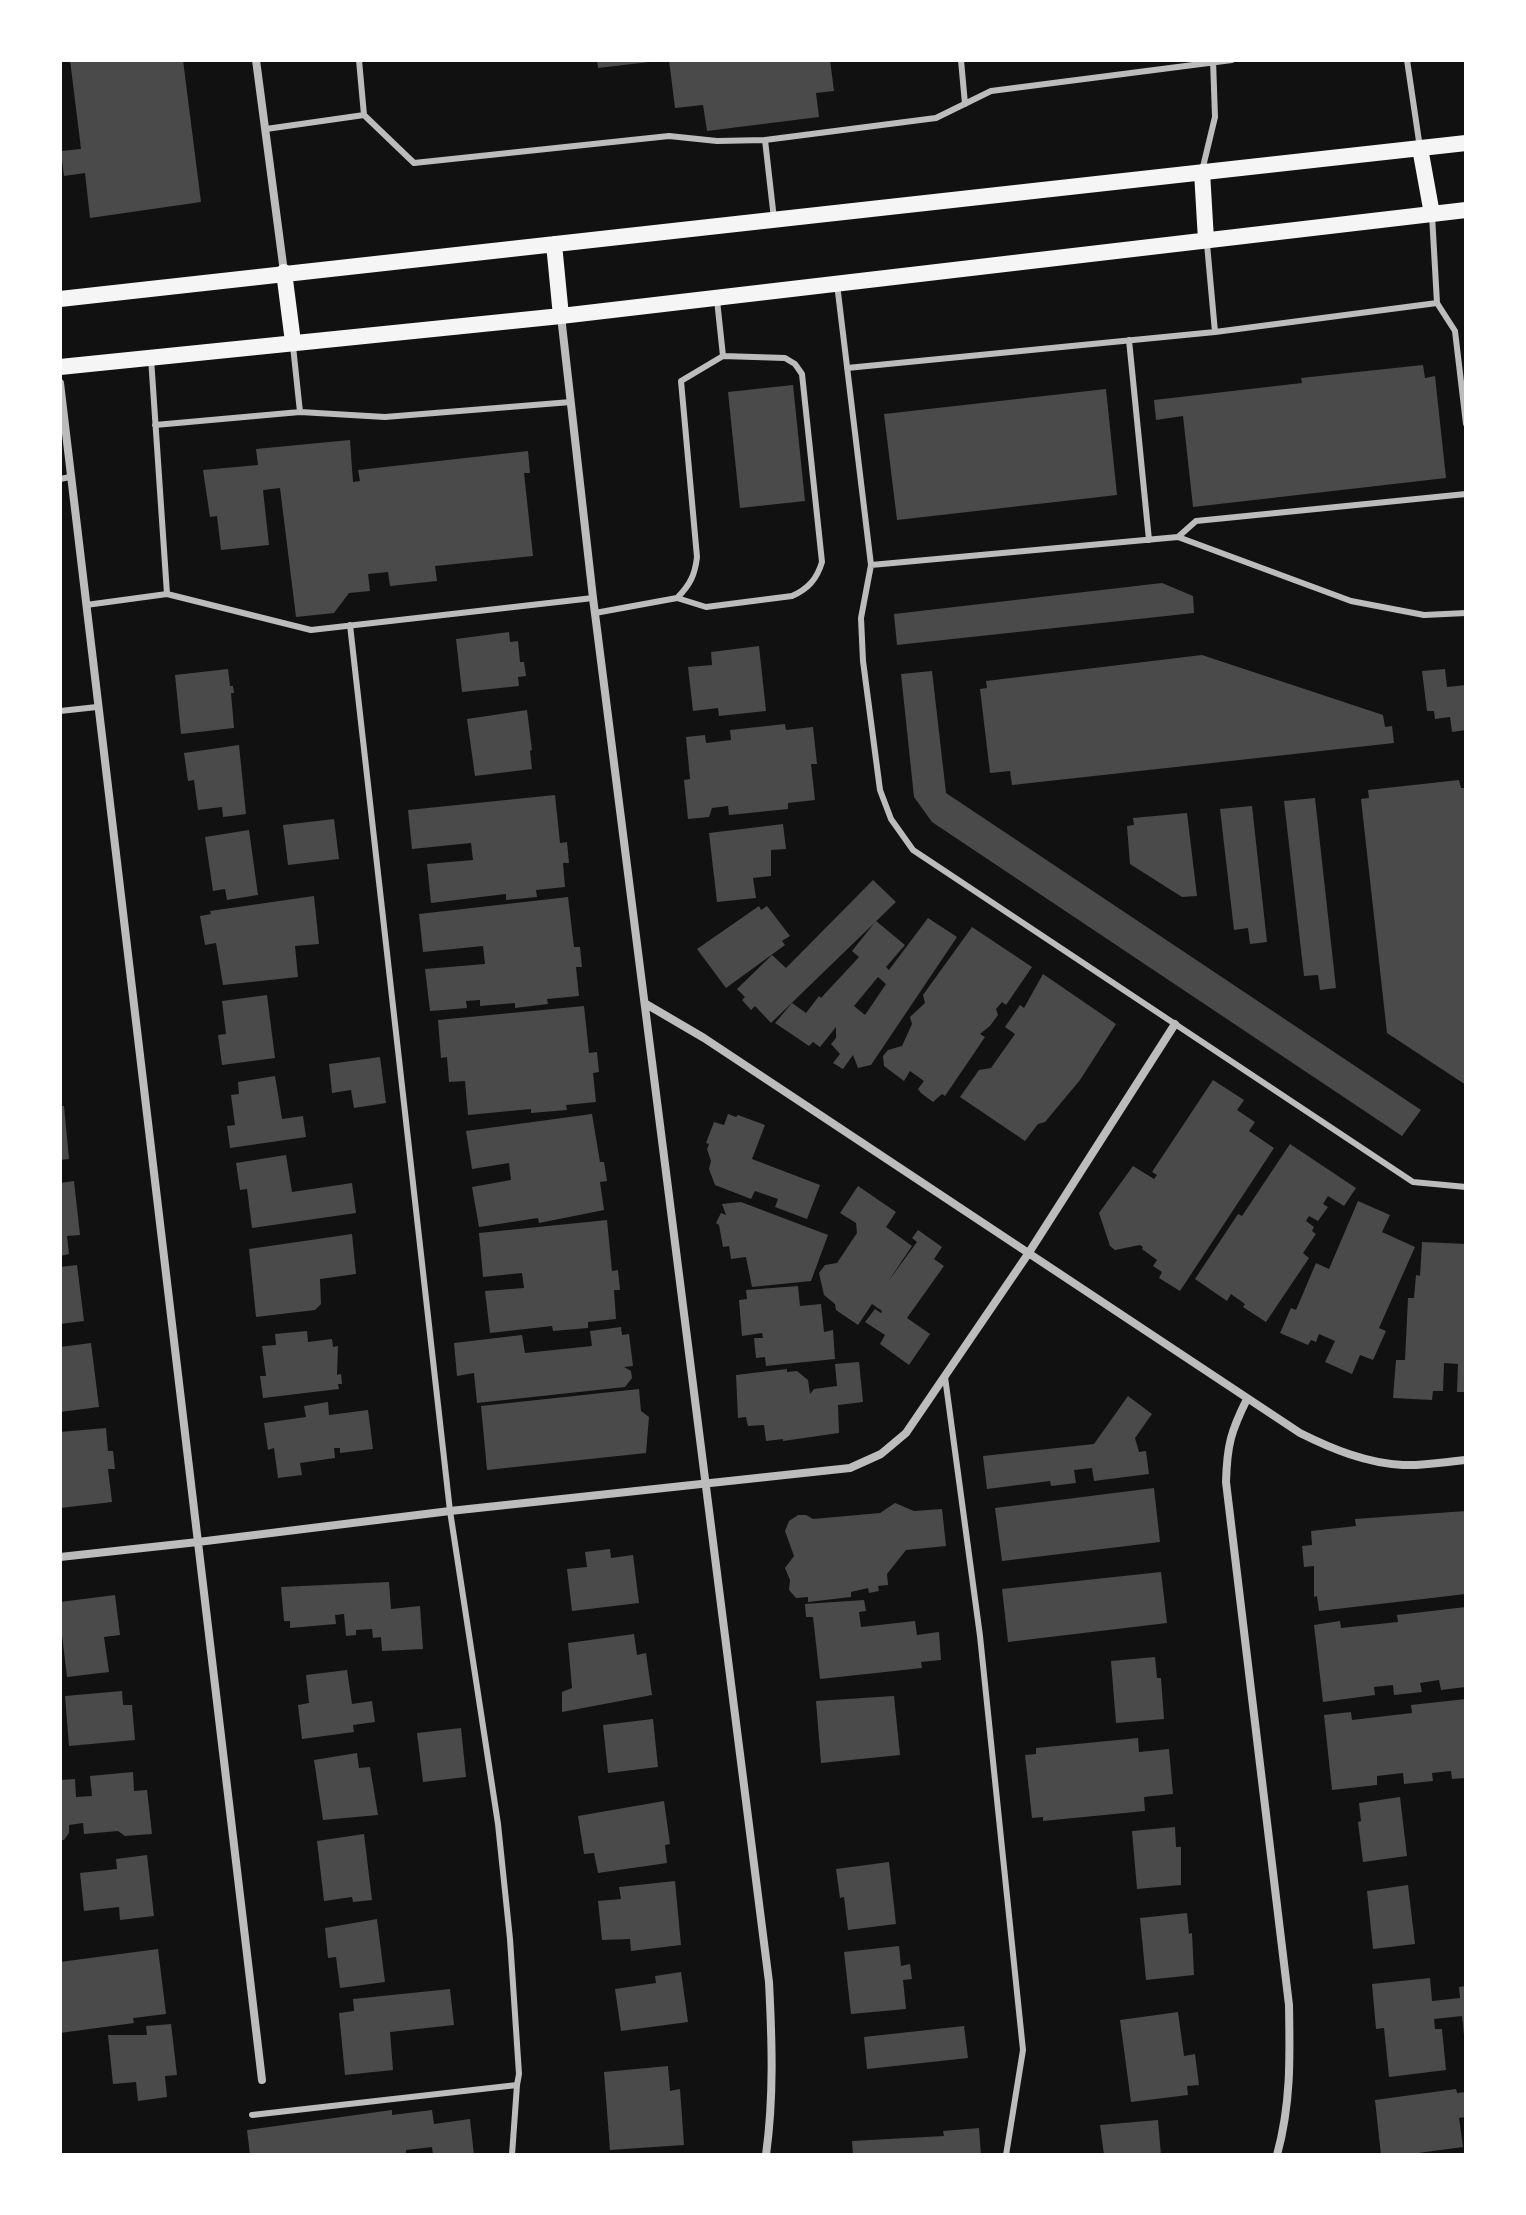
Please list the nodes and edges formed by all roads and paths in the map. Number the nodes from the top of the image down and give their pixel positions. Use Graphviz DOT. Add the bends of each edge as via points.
graph roads {
  1 [pos="256,60"];
  2 [pos="359,60"];
  3 [pos="961,60"];
  4 [pos="1232,60"];
  5 [pos="1407,60"];
  6 [pos="1213,62"];
  7 [pos="965,104"];
  8 [pos="364,115"];
  9 [pos="266,129"];
  10 [pos="765,140"];
  11 [pos="1466,143"];
  12 [pos="1420,148"];
  13 [pos="1202,172"];
  14 [pos="1466,210"];
  15 [pos="1432,214"];
  16 [pos="774,219"];
  17 [pos="1206,240"];
  18 [pos="554,244"];
  19 [pos="284,272"];
  20 [pos="837,284"];
  21 [pos="717,298"];
  22 [pos="60,299"];
  23 [pos="1437,303"];
  24 [pos="561,316"];
  25 [pos="1215,332"];
  26 [pos="1129,340"];
  27 [pos="293,342"];
  28 [pos="723,356"];
  29 [pos="151,357"];
  30 [pos="60,367"];
  31 [pos="847,368"];
  32 [pos="60,383"];
  33 [pos="571,402"];
  34 [pos="300,412"];
  35 [pos="1465,414"];
  36 [pos="1466,424"];
  37 [pos="155,425"];
  38 [pos="65,478"];
  39 [pos="1466,494"];
  40 [pos="1178,537"];
  41 [pos="1149,540"];
  42 [pos="871,565"];
  43 [pos="167,594"];
  44 [pos="593,598"];
  45 [pos="677,598"];
  46 [pos="86,605"];
  47 [pos="595,613"];
  48 [pos="1466,613"];
  49 [pos="350,625"];
  50 [pos="97,707"];
  51 [pos="60,711"];
  52 [pos="646,1004"];
  53 [pos="1175,1024"];
  54 [pos="1466,1187"];
  55 [pos="1028,1254"];
  56 [pos="945,1377"];
  57 [pos="1247,1399"];
  58 [pos="1466,1460"];
  59 [pos="705,1483"];
  60 [pos="450,1511"];
  61 [pos="198,1542"];
  62 [pos="60,1557"];
  63 [pos="262,2080"];
  64 [pos="517,2085"];
  65 [pos="252,2115"];
  66 [pos="512,2155"];
  67 [pos="766,2155"];
  68 [pos="1006,2155"];
  69 [pos="1277,2155"];
  1 -- 9 [label="street"];
  2 -- 8 [label="lane"];
  3 -- 7 [label="lane"];
  4 -- 6 [label="lane"];
  5 -- 12 [label="lane"];
  6 -- 7 [label="lane" via="991,91"];
  6 -- 13 [label="lane" via="1215,117"];
  7 -- 10 [label="lane" via="936,118"];
  8 -- 9 [label="lane"];
  8 -- 10 [label="lane" via="414,163 669,136"];
  9 -- 19 [label="street"];
  10 -- 16 [label="lane"];
  11 -- 12 [label="main road"];
  12 -- 13 [label="main road"];
  12 -- 15 [label="main road"];
  13 -- 16 [label="main road"];
  13 -- 17 [label="main road"];
  14 -- 15 [label="main road"];
  15 -- 17 [label="main road"];
  15 -- 23 [label="lane"];
  16 -- 18 [label="main road"];
  17 -- 20 [label="main road"];
  17 -- 25 [label="lane"];
  18 -- 19 [label="main road"];
  18 -- 24 [label="main road"];
  19 -- 22 [label="main road"];
  19 -- 27 [label="main road"];
  20 -- 21 [label="main road"];
  20 -- 31 [label="lane"];
  21 -- 24 [label="main road"];
  21 -- 28 [label="lane"];
  23 -- 25 [label="lane"];
  23 -- 35 [label="lane" via="1455,331"];
  24 -- 27 [label="main road"];
  24 -- 33 [label="street"];
  25 -- 26 [label="lane"];
  26 -- 31 [label="lane"];
  26 -- 41 [label="lane"];
  27 -- 29 [label="main road"];
  27 -- 34 [label="lane"];
  28 -- 45 [label="lane" via="681,381 697,557 695,574"];
  28 -- 45 [label="lane" via="785,358 802,374 822,562 813,581 792,596 706,607"];
  29 -- 30 [label="main road"];
  29 -- 37 [label="lane"];
  31 -- 42 [label="lane"];
  32 -- 38 [label="street"];
  33 -- 34 [label="lane" via="385,417"];
  33 -- 44 [label="street"];
  34 -- 37 [label="lane"];
  35 -- 36 [label="lane"];
  37 -- 43 [label="lane"];
  38 -- 46 [label="street"];
  39 -- 40 [label="lane" via="1196,521"];
  40 -- 41 [label="lane"];
  40 -- 48 [label="lane" via="1351,601 1424,615"];
  41 -- 42 [label="lane"];
  42 -- 53 [label="lane" via="861,618 863,661 880,790 891,819 913,850"];
  43 -- 46 [label="lane"];
  43 -- 49 [label="lane" via="311,630"];
  44 -- 47 [label="street"];
  44 -- 49 [label="lane"];
  45 -- 47 [label="lane"];
  46 -- 50 [label="street"];
  47 -- 52 [label="street"];
  49 -- 60 [label="lane"];
  50 -- 51 [label="lane"];
  50 -- 61 [label="street"];
  52 -- 55 [label="street"];
  52 -- 59 [label="street"];
  53 -- 54 [label="lane" via="1413,1182"];
  53 -- 55 [label="street"];
  55 -- 56 [label="street"];
  55 -- 57 [label="street"];
  56 -- 59 [label="street" via="906,1433 881,1454 850,1468"];
  56 -- 68 [label="lane" via="980,1636 1023,2050"];
  57 -- 58 [label="street" via="1300,1433 1359,1457 1403,1465"];
  57 -- 69 [label="street" via="1233,1428 1226,1482 1289,2005 1291,2073"];
  59 -- 60 [label="street"];
  59 -- 67 [label="street" via="769,1982 773,2059"];
  60 -- 61 [label="street"];
  60 -- 64 [label="lane" via="498,1824"];
  61 -- 62 [label="street"];
  61 -- 63 [label="street"];
  64 -- 65 [label="lane"];
  64 -- 66 [label="lane"];
}
